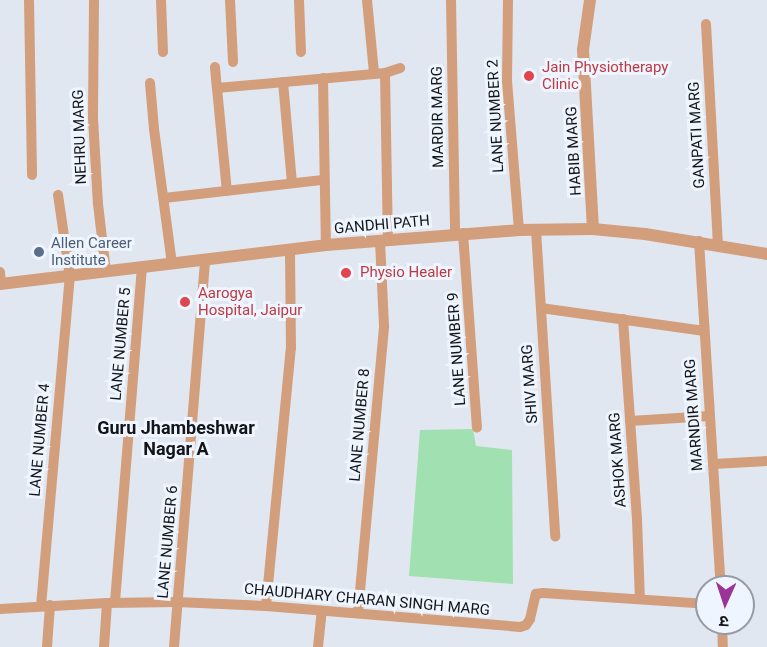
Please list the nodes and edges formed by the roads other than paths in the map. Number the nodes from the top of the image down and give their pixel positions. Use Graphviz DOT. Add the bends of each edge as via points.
graph roads {
  1 [pos="29,0"];
  2 [pos="94,0"];
  3 [pos="161,0"];
  4 [pos="230,0"];
  5 [pos="299,0"];
  6 [pos="368,0"];
  7 [pos="451,0"];
  8 [pos="508,0"];
  9 [pos="590,0"];
  10 [pos="706,24"];
  11 [pos="163,52"];
  12 [pos="301,52"];
  13 [pos="233,62"];
  14 [pos="215,67"];
  15 [pos="400,68"];
  16 [pos="379,73"];
  17 [pos="322,78"];
  18 [pos="283,82"];
  19 [pos="150,83"];
  20 [pos="217,88"];
  21 [pos="32,176"];
  22 [pos="323,180"];
  23 [pos="292,183"];
  24 [pos="227,191"];
  25 [pos="58,195"];
  26 [pos="164,198"];
  27 [pos="593,229"];
  28 [pos="519,230"];
  29 [pos="536,230"];
  30 [pos="459,234"];
  31 [pos="384,240"];
  32 [pos="699,241"];
  33 [pos="326,245"];
  34 [pos="718,245"];
  35 [pos="290,250"];
  36 [pos="767,254"];
  37 [pos="206,261"];
  38 [pos="172,264"];
  39 [pos="142,268"];
  40 [pos="106,272"];
  41 [pos="70,277"];
  42 [pos="0,279"];
  43 [pos="541,308"];
  44 [pos="623,319"];
  45 [pos="704,331"];
  46 [pos="710,416"];
  47 [pos="630,421"];
  48 [pos="477,427"];
  49 [pos="767,461"];
  50 [pos="713,464"];
  51 [pos="555,536"];
  52 [pos="720,575"];
  53 [pos="640,600"];
  54 [pos="111,602"];
  55 [pos="177,602"];
  56 [pos="695,603"];
  57 [pos="45,606"];
  58 [pos="266,606"];
  59 [pos="0,609"];
  60 [pos="322,611"];
  61 [pos="358,613"];
  62 [pos="47,647"];
  63 [pos="104,647"];
  64 [pos="174,647"];
  65 [pos="318,647"];
  1 -- 21 [label="street"];
  2 -- 40 [label="street, NEHRU MARG" via="93,118"];
  3 -- 11 [label="street"];
  4 -- 13 [label="street"];
  5 -- 12 [label="street"];
  6 -- 16 [label="street, LANE NUMBER 8"];
  7 -- 30 [label="street, MARDIR MARG"];
  8 -- 28 [label="street, LANE NUMBER 2" via="507,91"];
  9 -- 27 [label="street, HABIB MARG" via="583,50"];
  10 -- 34 [label="street, GANPATI MARG"];
  14 -- 20 [label="street"];
  15 -- 16 [label="street"];
  16 -- 17 [label="street"];
  16 -- 31 [label="street, LANE NUMBER 8"];
  17 -- 18 [label="street"];
  17 -- 22 [label="street"];
  18 -- 20 [label="street"];
  18 -- 23 [label="street"];
  19 -- 26 [label="street"];
  20 -- 24 [label="street"];
  22 -- 23 [label="street"];
  22 -- 33 [label="street"];
  23 -- 24 [label="street"];
  24 -- 26 [label="street"];
  25 -- 41 [label="street, LANE NUMBER 4"];
  26 -- 38 [label="street"];
  27 -- 29 [label="street, GANDHI PATH"];
  27 -- 32 [label="street, GANDHI PATH"];
  28 -- 29 [label="street, GANDHI PATH"];
  28 -- 30 [label="street, GANDHI PATH"];
  29 -- 43 [label="street, SHIV MARG"];
  30 -- 31 [label="street, GANDHI PATH"];
  30 -- 48 [label="street, LANE NUMBER 9"];
  31 -- 33 [label="street, GANDHI PATH"];
  31 -- 61 [label="street, LANE NUMBER 8" via="384,326"];
  32 -- 34 [label="street, GANDHI PATH"];
  32 -- 45 [label="street, MARNDIR MARG"];
  33 -- 35 [label="street, GANDHI PATH"];
  34 -- 36 [label="street, GANDHI PATH"];
  35 -- 37 [label="street, GANDHI PATH"];
  35 -- 58 [label="street" via="291,348"];
  37 -- 38 [label="street, GANDHI PATH"];
  37 -- 55 [label="street, LANE NUMBER 6"];
  38 -- 39 [label="street, GANDHI PATH"];
  39 -- 40 [label="street, GANDHI PATH"];
  39 -- 54 [label="street, LANE NUMBER 5"];
  40 -- 41 [label="street, GANDHI PATH"];
  41 -- 42 [label="street, GANDHI PATH"];
  41 -- 57 [label="street, LANE NUMBER 4"];
  43 -- 44 [label="street"];
  43 -- 51 [label="street, SHIV MARG"];
  44 -- 45 [label="street"];
  44 -- 47 [label="street, ASHOK MARG"];
  45 -- 46 [label="street, MARNDIR MARG"];
  46 -- 47 [label="street"];
  46 -- 50 [label="street, MARNDIR MARG"];
  47 -- 53 [label="street, ASHOK MARG"];
  49 -- 50 [label="street"];
  50 -- 52 [label="street, MARNDIR MARG"];
  53 -- 56 [label="street, CHAUDHARY CHARAN SINGH MARG"];
  53 -- 61 [label="street, CHAUDHARY CHARAN SINGH MARG" via="536,594 530,619 520,627"];
  54 -- 55 [label="street, CHAUDHARY CHARAN SINGH MARG"];
  54 -- 57 [label="street, CHAUDHARY CHARAN SINGH MARG"];
  54 -- 63 [label="street, LANE NUMBER 5"];
  55 -- 58 [label="street, CHAUDHARY CHARAN SINGH MARG"];
  55 -- 64 [label="street, LANE NUMBER 6"];
  57 -- 59 [label="street, CHAUDHARY CHARAN SINGH MARG"];
  57 -- 62 [label="street, LANE NUMBER 4"];
  58 -- 60 [label="street, CHAUDHARY CHARAN SINGH MARG"];
  60 -- 61 [label="street, CHAUDHARY CHARAN SINGH MARG"];
  60 -- 65 [label="street"];
}
